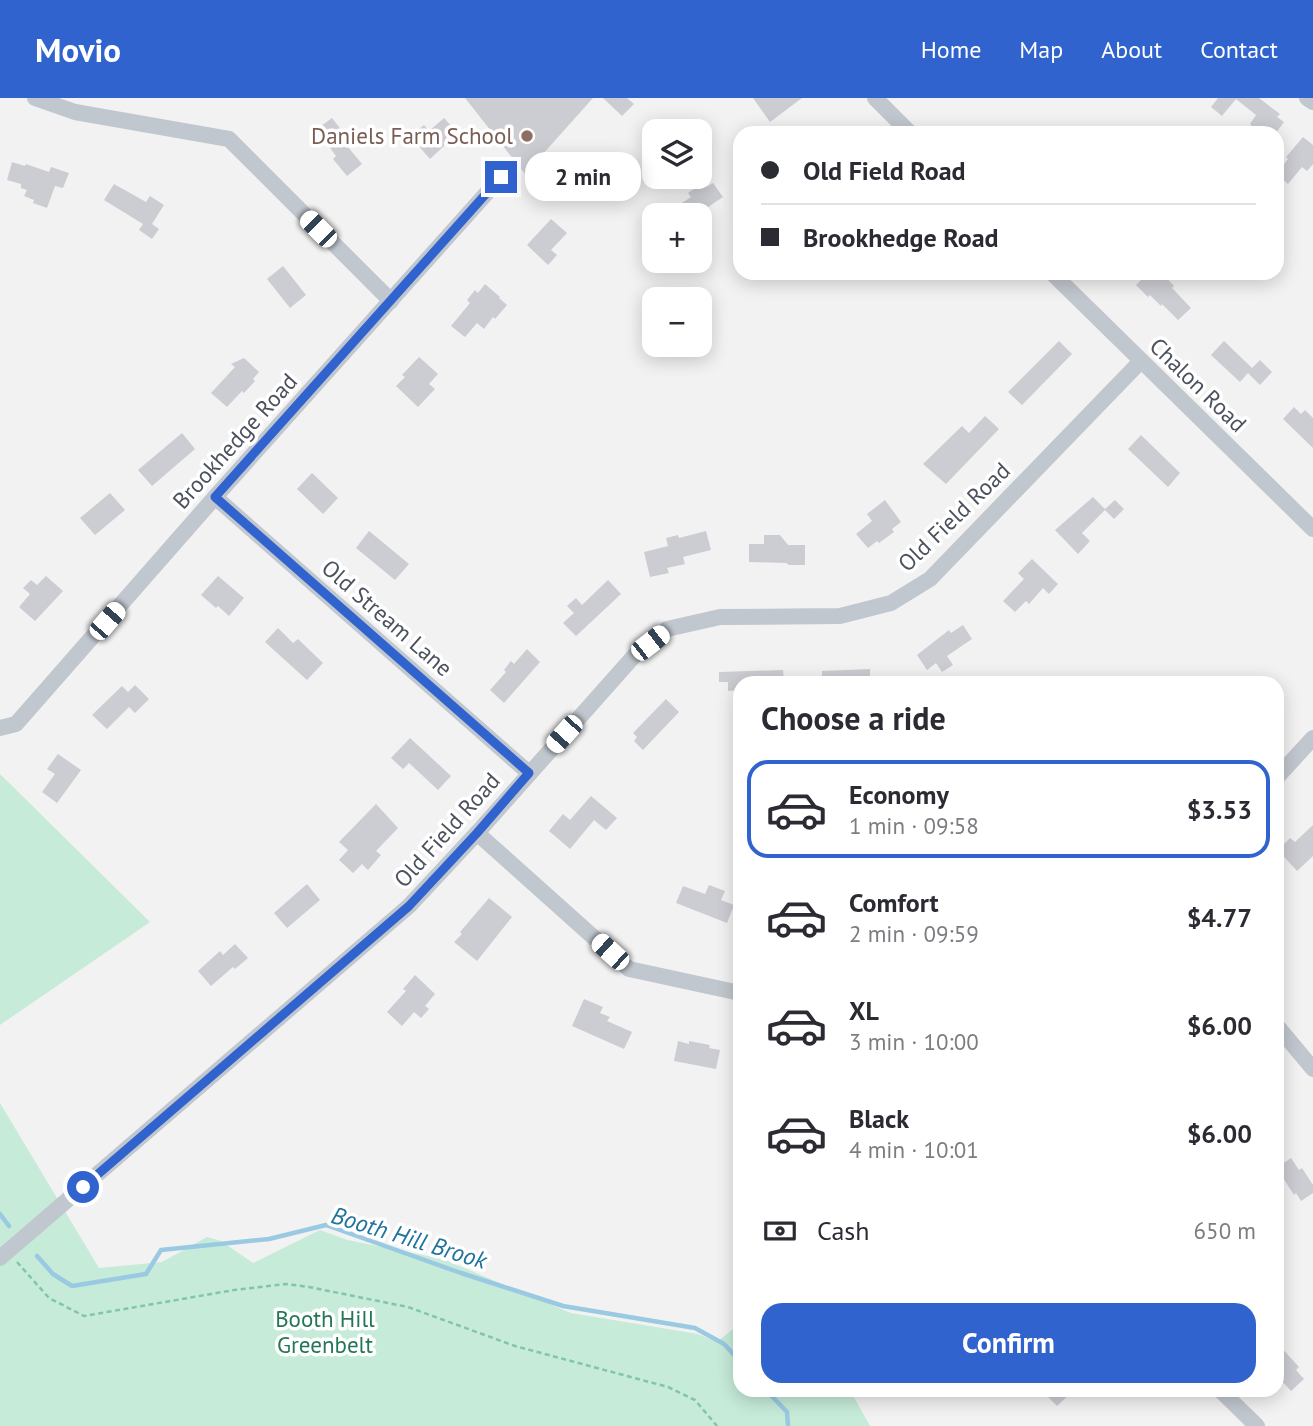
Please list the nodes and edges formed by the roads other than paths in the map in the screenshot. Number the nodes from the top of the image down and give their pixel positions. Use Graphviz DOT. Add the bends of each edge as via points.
graph roads {
  1 [pos="35,98"];
  2 [pos="875,98"];
  3 [pos="1307,98"];
  4 [pos="1313,103"];
  5 [pos="903,126"];
  6 [pos="501,177"];
  7 [pos="1059,280"];
  8 [pos="391,301"];
  9 [pos="1141,362"];
  10 [pos="215,497"];
  11 [pos="1313,529"];
  12 [pos="0,728"];
  13 [pos="1313,738"];
  14 [pos="1284,769"];
  15 [pos="529,773"];
  16 [pos="477,833"];
  17 [pos="733,991"];
  18 [pos="1284,1034"];
  19 [pos="1313,1069"];
  20 [pos="4,1255"];
  21 [pos="1227,1397"];
  22 [pos="1257,1426"];
  1 -- 8 [label="street" via="75,112 229,139"];
  2 -- 5 [label="street"];
  3 -- 4 [label="street"];
  6 -- 8 [label="street, Brookhedge Road"];
  7 -- 9 [label="street, Chalon Road"];
  8 -- 10 [label="street, Brookhedge Road"];
  9 -- 11 [label="street, Chalon Road"];
  9 -- 15 [label="street, Old Field Road" via="930,579 891,603 840,616 720,617 667,629 634,656"];
  10 -- 12 [label="street, Brookhedge Road" via="16,724"];
  10 -- 15 [label="street, Old Stream Lane"];
  13 -- 14 [label="street"];
  15 -- 16 [label="street, Old Field Road"];
  16 -- 17 [label="street" via="629,969"];
  16 -- 20 [label="street, Old Field Road" via="409,906"];
  18 -- 19 [label="street"];
  21 -- 22 [label="street"];
}
